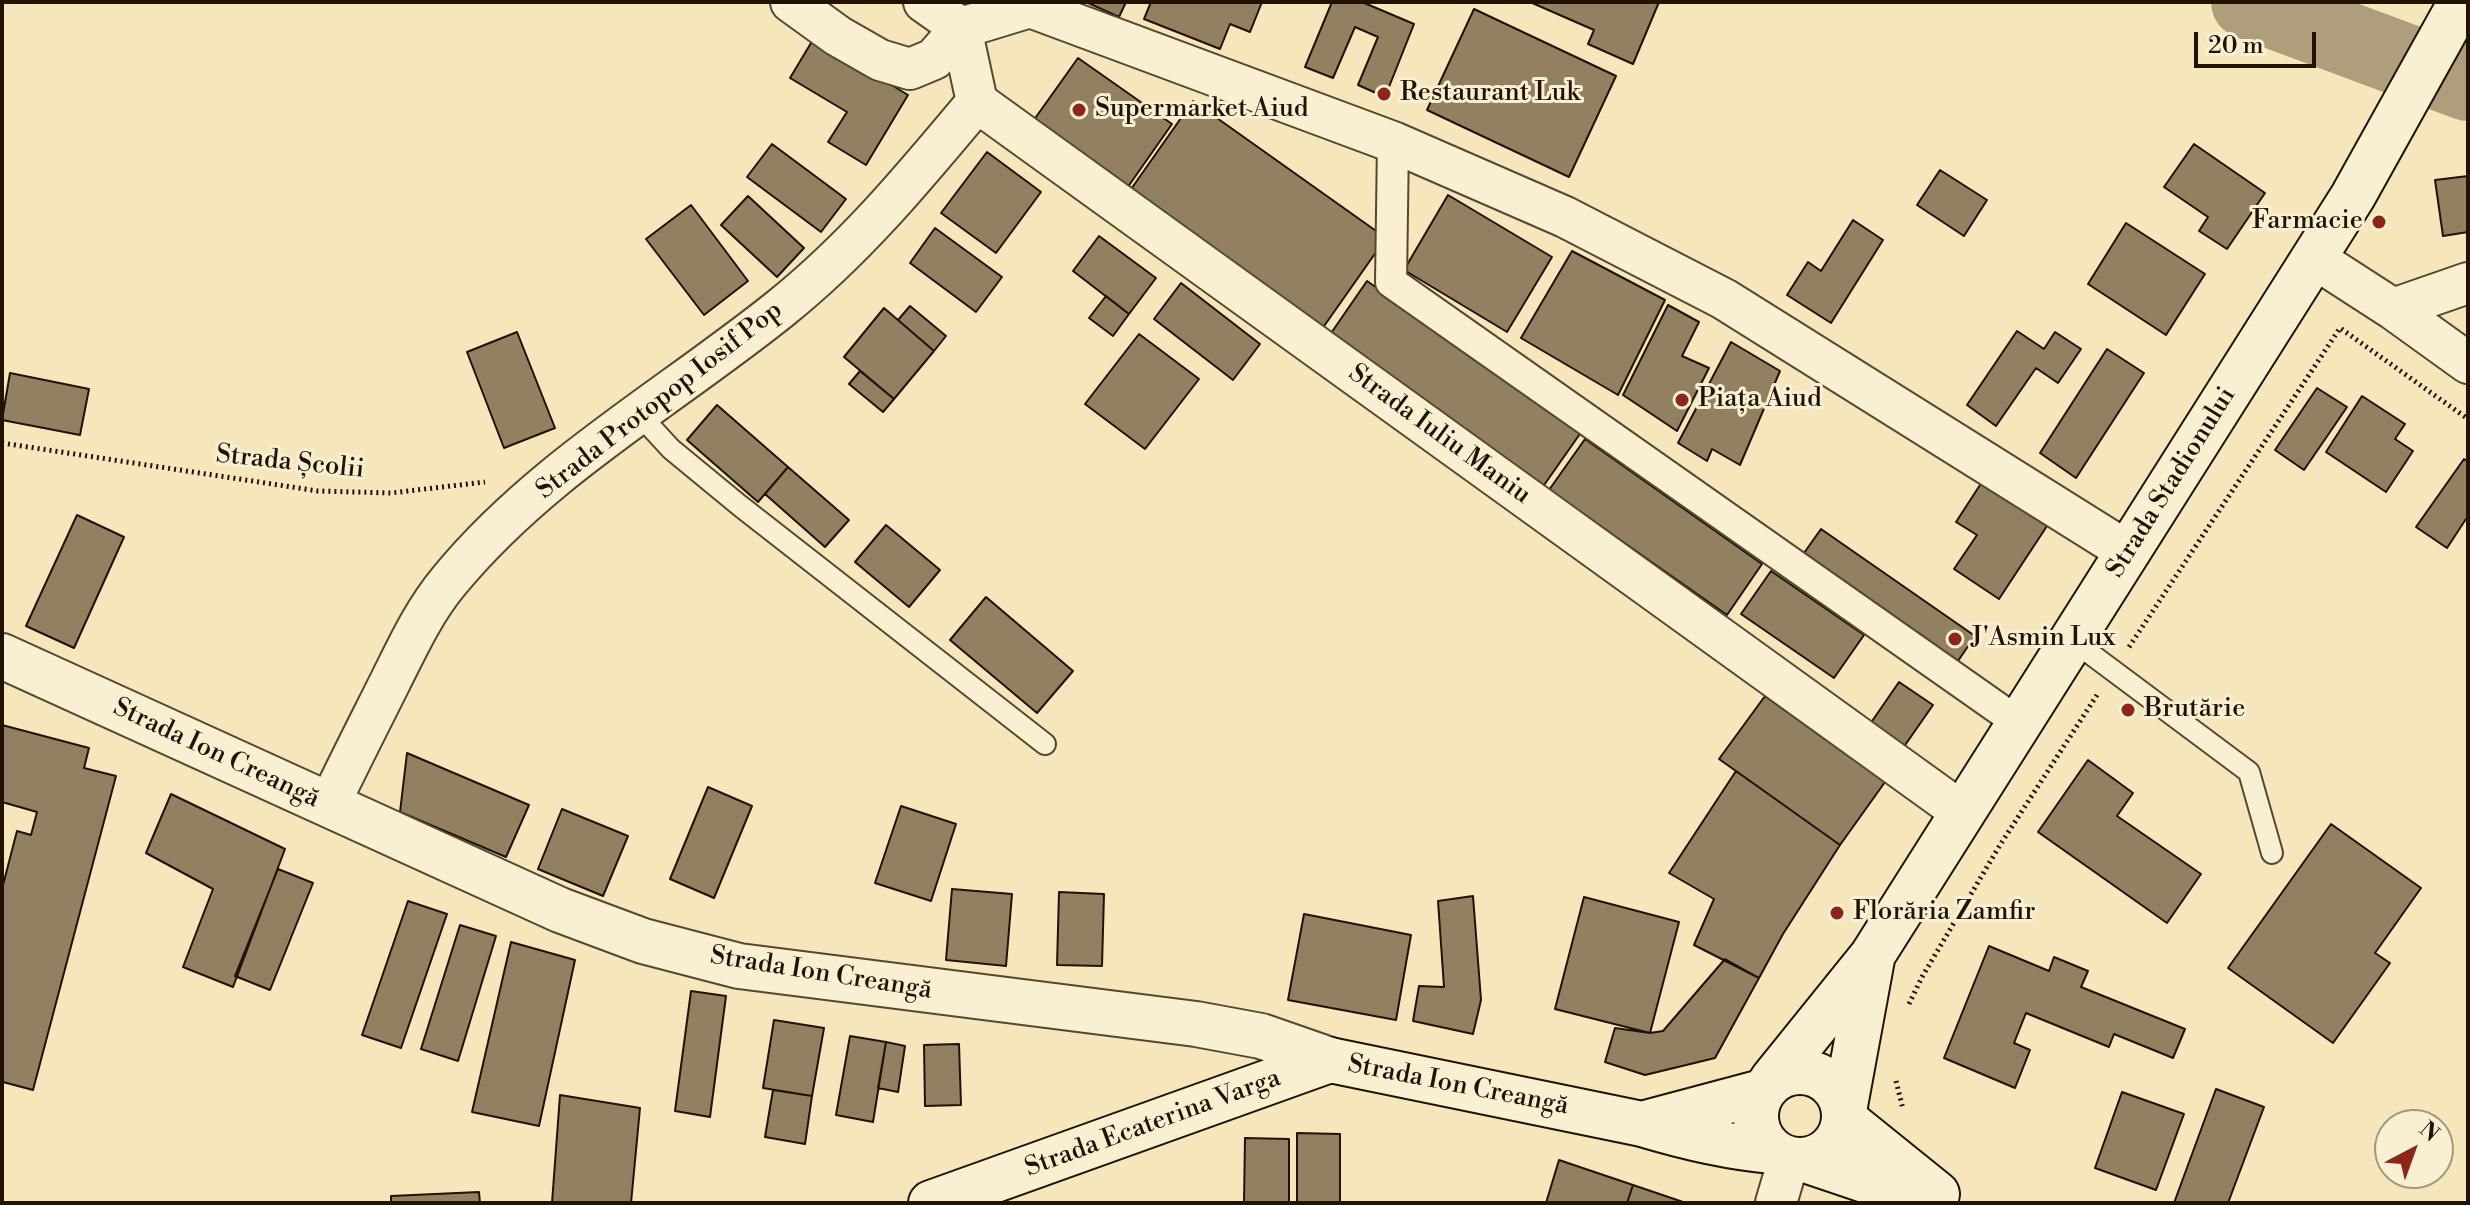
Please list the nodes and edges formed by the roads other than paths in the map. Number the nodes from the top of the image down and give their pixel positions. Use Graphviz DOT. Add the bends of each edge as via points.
graph roads {
  1 [pos="791,2"];
  2 [pos="924,2"];
  3 [pos="2461,2"];
  4 [pos="961,28"];
  5 [pos="977,102"];
  6 [pos="1393,142"];
  7 [pos="2314,258"];
  8 [pos="2468,283"];
  9 [pos="2393,309"];
  10 [pos="2468,363"];
  11 [pos="637,412"];
  12 [pos="2128,552"];
  13 [pos="2072,640"];
  14 [pos="2,656"];
  15 [pos="2019,723"];
  16 [pos="1045,744"];
  17 [pos="329,805"];
  18 [pos="1963,813"];
  19 [pos="2272,853"];
  20 [pos="1872,956"];
  21 [pos="1330,1060"];
  22 [pos="1767,1086"];
  23 [pos="1844,1115"];
  24 [pos="1642,1124"];
  25 [pos="1788,1157"];
  26 [pos="931,1203"];
  27 [pos="1776,1203"];
  28 [pos="1933,1203"];
  29 [pos="1948,1203"];
  1 -- 4 [label="street" via="880,60 910,69 934,59"];
  2 -- 4 [label="street"];
  3 -- 7 [label="main road, Strada Stadionului"];
  4 -- 5 [label="street"];
  4 -- 6 [label="street" via="1030,7"];
  5 -- 11 [label="street, Strada Protopop Iosif Pop" via="832,265 779,310"];
  5 -- 18 [label="street, Strada Iuliu Maniu"];
  6 -- 12 [label="street" via="1565,217 1724,299"];
  6 -- 15 [label="street" via="1391,282"];
  7 -- 9 [label="street"];
  7 -- 12 [label="main road, Strada Stadionului"];
  8 -- 9 [label="street"];
  9 -- 10 [label="street"];
  11 -- 16 [label="lane" via="727,496"];
  11 -- 17 [label="street, Strada Protopop Iosif Pop" via="491,533 447,583 419,624"];
  12 -- 13 [label="main road, Strada Stadionului"];
  13 -- 15 [label="main road, Strada Stadionului"];
  13 -- 19 [label="lane" via="2249,772"];
  14 -- 17 [label="main road, Strada Ion Creangă"];
  15 -- 18 [label="main road, Strada Stadionului"];
  17 -- 21 [label="main road, Strada Ion Creangă" via="560,910 643,941 739,966 1196,1024 1261,1036"];
  18 -- 20 [label="main road, Strada Stadionului"];
  20 -- 22 [label="main road, Strada Stadionului"];
  20 -- 23 [label="main road, Strada Stadionului"];
  21 -- 24 [label="main road, Strada Ion Creangă"];
  21 -- 26 [label="main road, Strada Ecaterina Varga"];
  22 -- 23 [label="main road" via="1786,1073 1818,1074 1840,1096"];
  22 -- 24 [label="main road, Strada Ion Creangă"];
  22 -- 25 [label="main road" via="1755,1112 1760,1138"];
  23 -- 25 [label="main road" via="1841,1134 1820,1156"];
  23 -- 29 [label="main road"];
  24 -- 25 [label="main road, Strada Ion Creangă"];
  25 -- 27 [label="street"];
  25 -- 28 [label="main road, Strada Ion Creangă"];
}
